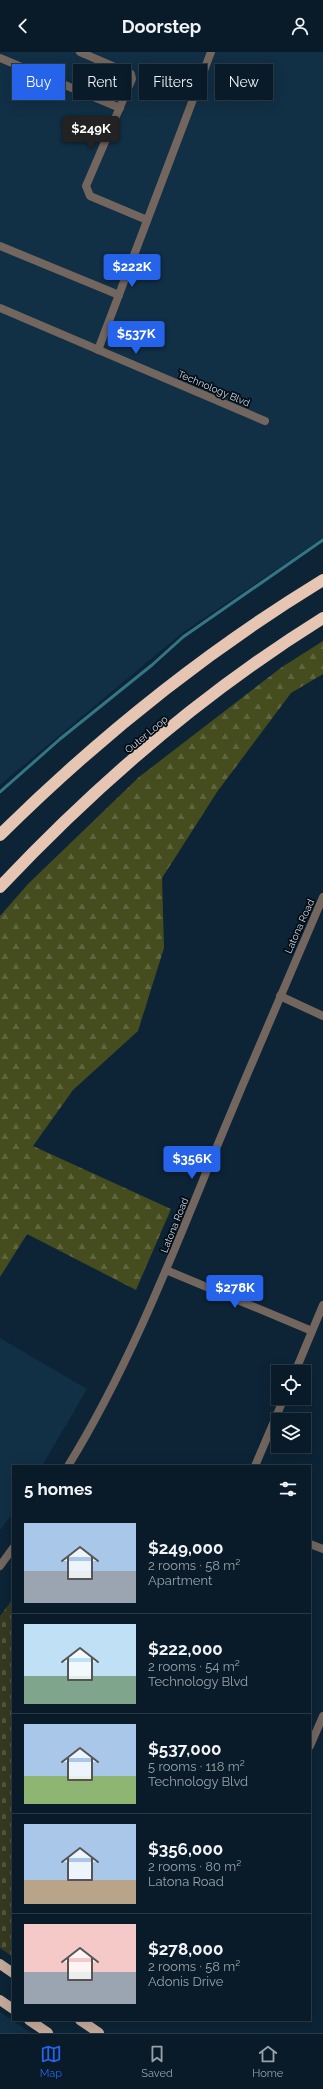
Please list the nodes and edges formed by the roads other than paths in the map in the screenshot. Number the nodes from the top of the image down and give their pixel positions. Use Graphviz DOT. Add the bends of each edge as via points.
graph roads {
  1 [pos="80,52"];
  2 [pos="211,52"];
  3 [pos="0,58"];
  4 [pos="120,108"];
  5 [pos="147,220"];
  6 [pos="0,246"];
  7 [pos="119,295"];
  8 [pos="0,308"];
  9 [pos="98,350"];
  10 [pos="265,421"];
  11 [pos="323,580"];
  12 [pos="323,618"];
  13 [pos="0,835"];
  14 [pos="0,887"];
  15 [pos="323,897"];
  16 [pos="280,996"];
  17 [pos="323,1016"];
  18 [pos="166,1270"];
  19 [pos="323,1305"];
  20 [pos="312,1331"];
  21 [pos="298,1365"];
  22 [pos="281,1405"];
  23 [pos="69,1465"];
  24 [pos="255,1465"];
  25 [pos="311,1544"];
  26 [pos="12,1549"];
  27 [pos="323,1549"];
  28 [pos="0,1566"];
  29 [pos="323,1716"];
  30 [pos="311,1744"];
  31 [pos="0,1964"];
  32 [pos="12,1972"];
  33 [pos="0,2000"];
  34 [pos="12,2008"];
  35 [pos="31,2021"];
  36 [pos="81,2021"];
  37 [pos="48,2033"];
  38 [pos="98,2033"];
  1 -- 4 [label="street" via="131,74 132,79"];
  2 -- 5 [label="street"];
  3 -- 4 [label="street"];
  4 -- 5 [label="street" via="86,186 87,191 90,196"];
  5 -- 7 [label="street"];
  6 -- 7 [label="street"];
  7 -- 9 [label="street"];
  8 -- 9 [label="street, Technology Blvd"];
  9 -- 10 [label="street, Technology Blvd"];
  11 -- 13 [label="highway" via="244,632 146,704 77,763"];
  12 -- 14 [label="highway, Outer Loop" via="230,682 144,750 63,823"];
  15 -- 16 [label="street, Latona Road"];
  16 -- 17 [label="street"];
  16 -- 18 [label="street, Latona Road"];
  18 -- 20 [label="street"];
  18 -- 23 [label="street, Latona Road" via="117,1378"];
  19 -- 20 [label="street"];
  20 -- 21 [label="street"];
  22 -- 24 [label="street"];
  25 -- 27 [label="street"];
  26 -- 28 [label="street"];
  29 -- 30 [label="street"];
  31 -- 32 [label="main road"];
  33 -- 34 [label="main road"];
  35 -- 37 [label="main road"];
  36 -- 38 [label="main road"];
}
